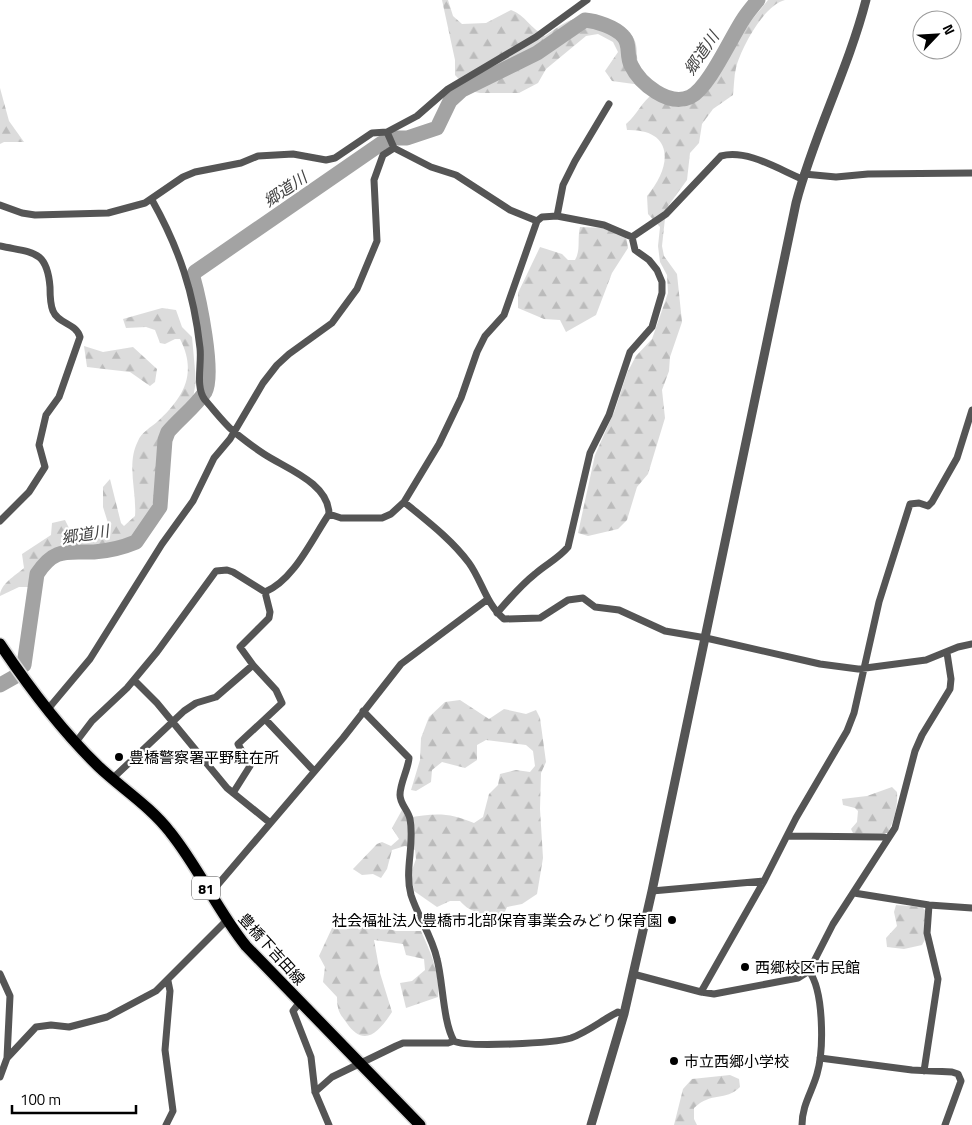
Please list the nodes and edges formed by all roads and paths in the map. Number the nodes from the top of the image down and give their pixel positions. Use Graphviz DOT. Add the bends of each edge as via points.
graph roads {
  1 [pos="587,0"];
  2 [pos="866,0"];
  3 [pos="609,104"];
  4 [pos="388,134"];
  5 [pos="393,146"];
  6 [pos="972,173"];
  7 [pos="803,176"];
  8 [pos="152,200"];
  9 [pos="0,205"];
  10 [pos="557,216"];
  11 [pos="537,221"];
  12 [pos="632,237"];
  13 [pos="0,246"];
  14 [pos="972,410"];
  15 [pos="234,432"];
  16 [pos="404,502"];
  17 [pos="329,514"];
  18 [pos="0,521"];
  19 [pos="265,592"];
  20 [pos="488,599"];
  21 [pos="497,613"];
  22 [pos="706,638"];
  23 [pos="0,644"];
  24 [pos="972,644"];
  25 [pos="947,653"];
  26 [pos="253,665"];
  27 [pos="864,669"];
  28 [pos="134,680"];
  29 [pos="48,709"];
  30 [pos="363,711"];
  31 [pos="265,719"];
  32 [pos="171,722"];
  33 [pos="76,742"];
  34 [pos="314,771"];
  35 [pos="112,779"];
  36 [pos="233,793"];
  37 [pos="269,822"];
  38 [pos="788,836"];
  39 [pos="888,839"];
  40 [pos="764,881"];
  41 [pos="208,891"];
  42 [pos="652,891"];
  43 [pos="854,893"];
  44 [pos="928,905"];
  45 [pos="972,908"];
  46 [pos="226,921"];
  47 [pos="809,971"];
  48 [pos="0,974"];
  49 [pos="633,974"];
  50 [pos="168,981"];
  51 [pos="701,992"];
  52 [pos="300,1002"];
  53 [pos="624,1014"];
  54 [pos="454,1041"];
  55 [pos="7,1058"];
  56 [pos="820,1058"];
  57 [pos="359,1063"];
  58 [pos="924,1070"];
  59 [pos="0,1077"];
  60 [pos="315,1092"];
  61 [pos="166,1125"];
  62 [pos="329,1125"];
  63 [pos="420,1125"];
  64 [pos="591,1125"];
  65 [pos="802,1125"];
  66 [pos="945,1125"];
  1 -- 4 [label="street" via="536,37 448,89 417,116"];
  2 -- 7 [label="street" via="856,37"];
  3 -- 10 [label="street" via="563,185"];
  4 -- 5 [label="street"];
  4 -- 8 [label="street" via="372,134 344,154 326,160 293,154 268,154 195,172"];
  5 -- 11 [label="street" via="431,167 456,175 510,210"];
  5 -- 15 [label="street" via="383,155 374,180 377,242 362,281 332,323 277,364"];
  6 -- 7 [label="street"];
  7 -- 12 [label="street" via="731,153 721,156 666,214"];
  7 -- 22 [label="street"];
  8 -- 9 [label="street" via="108,213 91,214 36,215"];
  8 -- 15 [label="street" via="187,277 200,348 202,396"];
  10 -- 11 [label="street" via="542,217"];
  10 -- 12 [label="street" via="604,225"];
  11 -- 16 [label="street" via="504,315 485,336 439,444"];
  12 -- 21 [label="street" via="636,250 649,260 662,282 652,327 630,352 608,415 590,452 568,547 560,557 519,588"];
  13 -- 18 [label="street" via="40,257 48,272 52,311 57,318 74,327 80,337 59,397 46,415 39,445 45,467 29,492"];
  14 -- 27 [label="street" via="957,458 932,502 928,506 910,504 878,602"];
  15 -- 17 [label="street" via="307,480 319,492"];
  15 -- 29 [label="street" via="214,458 193,501 90,659"];
  16 -- 17 [label="street" via="382,518 341,518"];
  16 -- 20 [label="street" via="454,546 469,564"];
  17 -- 19 [label="street" via="283,580"];
  19 -- 26 [label="street" via="269,618 240,647"];
  19 -- 28 [label="street" via="233,572 216,572"];
  20 -- 21 [label="street"];
  20 -- 30 [label="street" via="412,654"];
  21 -- 22 [label="street" via="513,620 540,618 568,600 583,598 596,607 619,610 658,629"];
  22 -- 27 [label="street" via="820,664"];
  22 -- 42 [label="street"];
  23 -- 29 [label="main road, 豊橋下吉田線 / 81"];
  24 -- 25 [label="street"];
  25 -- 27 [label="street" via="926,660"];
  25 -- 39 [label="street" via="950,689 915,751 899,814"];
  26 -- 31 [label="street" via="276,690 282,703"];
  26 -- 32 [label="street" via="216,696 196,703"];
  27 -- 38 [label="street" via="847,731"];
  28 -- 32 [label="street"];
  28 -- 33 [label="street" via="92,721"];
  29 -- 33 [label="main road, 豊橋下吉田線 / 81"];
  30 -- 34 [label="street"];
  30 -- 54 [label="street" via="409,758 400,793 410,818 408,878 418,915 437,958"];
  31 -- 34 [label="street"];
  31 -- 36 [label="street" via="238,744 250,766"];
  32 -- 35 [label="street"];
  32 -- 36 [label="street"];
  33 -- 35 [label="main road, 豊橋下吉田線 / 81"];
  34 -- 37 [label="street"];
  35 -- 41 [label="main road, 豊橋下吉田線 / 81" via="150,810 170,832"];
  36 -- 37 [label="street"];
  37 -- 41 [label="street" via="215,888"];
  38 -- 39 [label="street"];
  38 -- 40 [label="street"];
  39 -- 43 [label="street"];
  40 -- 42 [label="street"];
  40 -- 51 [label="street"];
  41 -- 46 [label="main road, 豊橋下吉田線 / 81"];
  42 -- 49 [label="street"];
  43 -- 44 [label="street"];
  43 -- 47 [label="street" via="833,924"];
  44 -- 45 [label="street"];
  44 -- 58 [label="street" via="927,933 938,979"];
  46 -- 50 [label="street"];
  46 -- 52 [label="main road, 豊橋下吉田線 / 81"];
  47 -- 51 [label="street" via="798,978 728,993"];
  47 -- 56 [label="street" via="816,985 820,1011"];
  48 -- 55 [label="street" via="10,996"];
  49 -- 51 [label="street"];
  49 -- 53 [label="street"];
  50 -- 55 [label="street" via="156,992 108,1017 69,1026 36,1028"];
  50 -- 61 [label="street" via="166,1050 173,1110"];
  52 -- 57 [label="main road, 豊橋下吉田線 / 81"];
  52 -- 60 [label="street" via="293,1011 311,1057"];
  53 -- 54 [label="street" via="618,1012 584,1032 552,1041 480,1045"];
  53 -- 64 [label="street"];
  54 -- 57 [label="street" via="403,1043"];
  55 -- 59 [label="street"];
  56 -- 58 [label="street"];
  56 -- 65 [label="street" via="813,1089 804,1103"];
  57 -- 60 [label="street" via="332,1077"];
  57 -- 63 [label="main road, 豊橋下吉田線 / 81"];
  58 -- 66 [label="street" via="952,1072 958,1074 962,1081"];
  60 -- 62 [label="street"];
}
